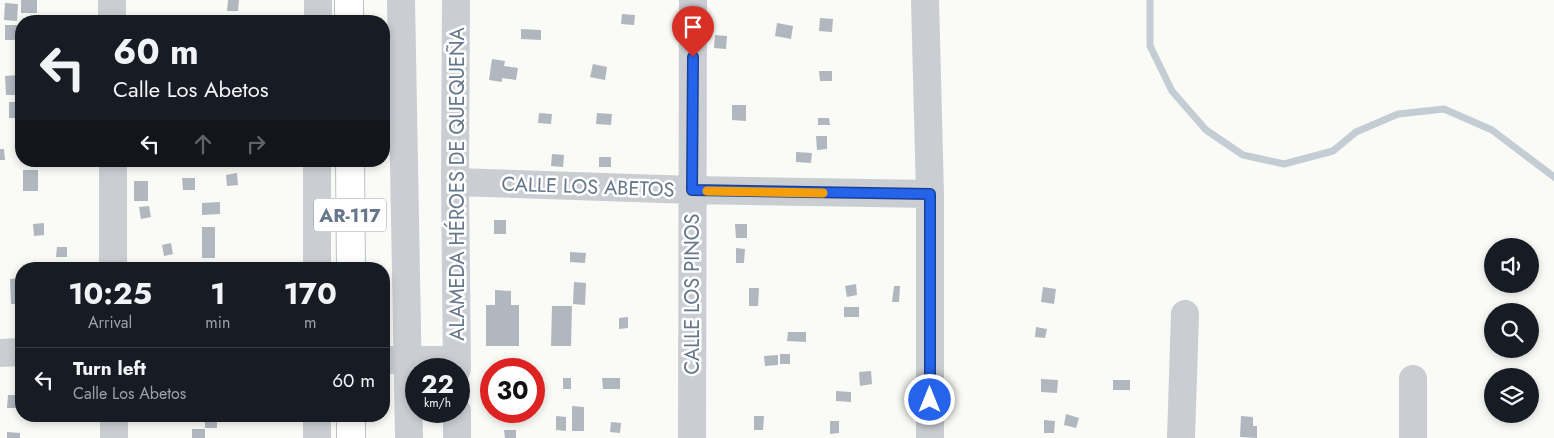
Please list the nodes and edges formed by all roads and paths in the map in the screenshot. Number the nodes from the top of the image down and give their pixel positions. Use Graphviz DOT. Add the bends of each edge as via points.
graph roads {
  1 [pos="112,0"];
  2 [pos="318,0"];
  3 [pos="349,0"];
  4 [pos="401,0"];
  5 [pos="456,0"];
  6 [pos="693,0"];
  7 [pos="925,0"];
  8 [pos="112,15"];
  9 [pos="318,15"];
  10 [pos="349,15"];
  11 [pos="113,167"];
  12 [pos="317,167"];
  13 [pos="350,167"];
  14 [pos="455,182"];
  15 [pos="692,190"];
  16 [pos="930,194"];
  17 [pos="113,262"];
  18 [pos="317,262"];
  19 [pos="351,262"];
  20 [pos="1185,314"];
  21 [pos="15,352"];
  22 [pos="0,353"];
  23 [pos="457,358"];
  24 [pos="396,360"];
  25 [pos="1414,379"];
  26 [pos="114,422"];
  27 [pos="317,422"];
  28 [pos="351,422"];
  29 [pos="457,423"];
  30 [pos="114,438"];
  31 [pos="317,438"];
  32 [pos="350,438"];
  33 [pos="409,438"];
  34 [pos="457,438"];
  35 [pos="692,438"];
  36 [pos="930,438"];
  37 [pos="1181,438"];
  38 [pos="1413,438"];
  1 -- 8 [label="street"];
  2 -- 9 [label="street"];
  3 -- 10 [label="main road"];
  4 -- 24 [label="street"];
  5 -- 14 [label="street, ALAMEDA HÉROES DE QUEQUEÑA"];
  6 -- 15 [label="street, CALLE LOS PINOS"];
  7 -- 16 [label="street"];
  11 -- 17 [label="street"];
  12 -- 18 [label="street"];
  13 -- 19 [label="main road, AR-117"];
  14 -- 15 [label="street, CALLE LOS ABETOS"];
  14 -- 23 [label="street, ALAMEDA HÉROES DE QUEQUEÑA"];
  15 -- 16 [label="street, CALLE LOS ABETOS"];
  15 -- 35 [label="street, CALLE LOS PINOS"];
  16 -- 36 [label="street"];
  20 -- 37 [label="street"];
  21 -- 22 [label="street"];
  24 -- 33 [label="street"];
  25 -- 38 [label="street"];
  26 -- 30 [label="street"];
  27 -- 31 [label="street"];
  28 -- 32 [label="main road"];
  29 -- 34 [label="street"];
}
